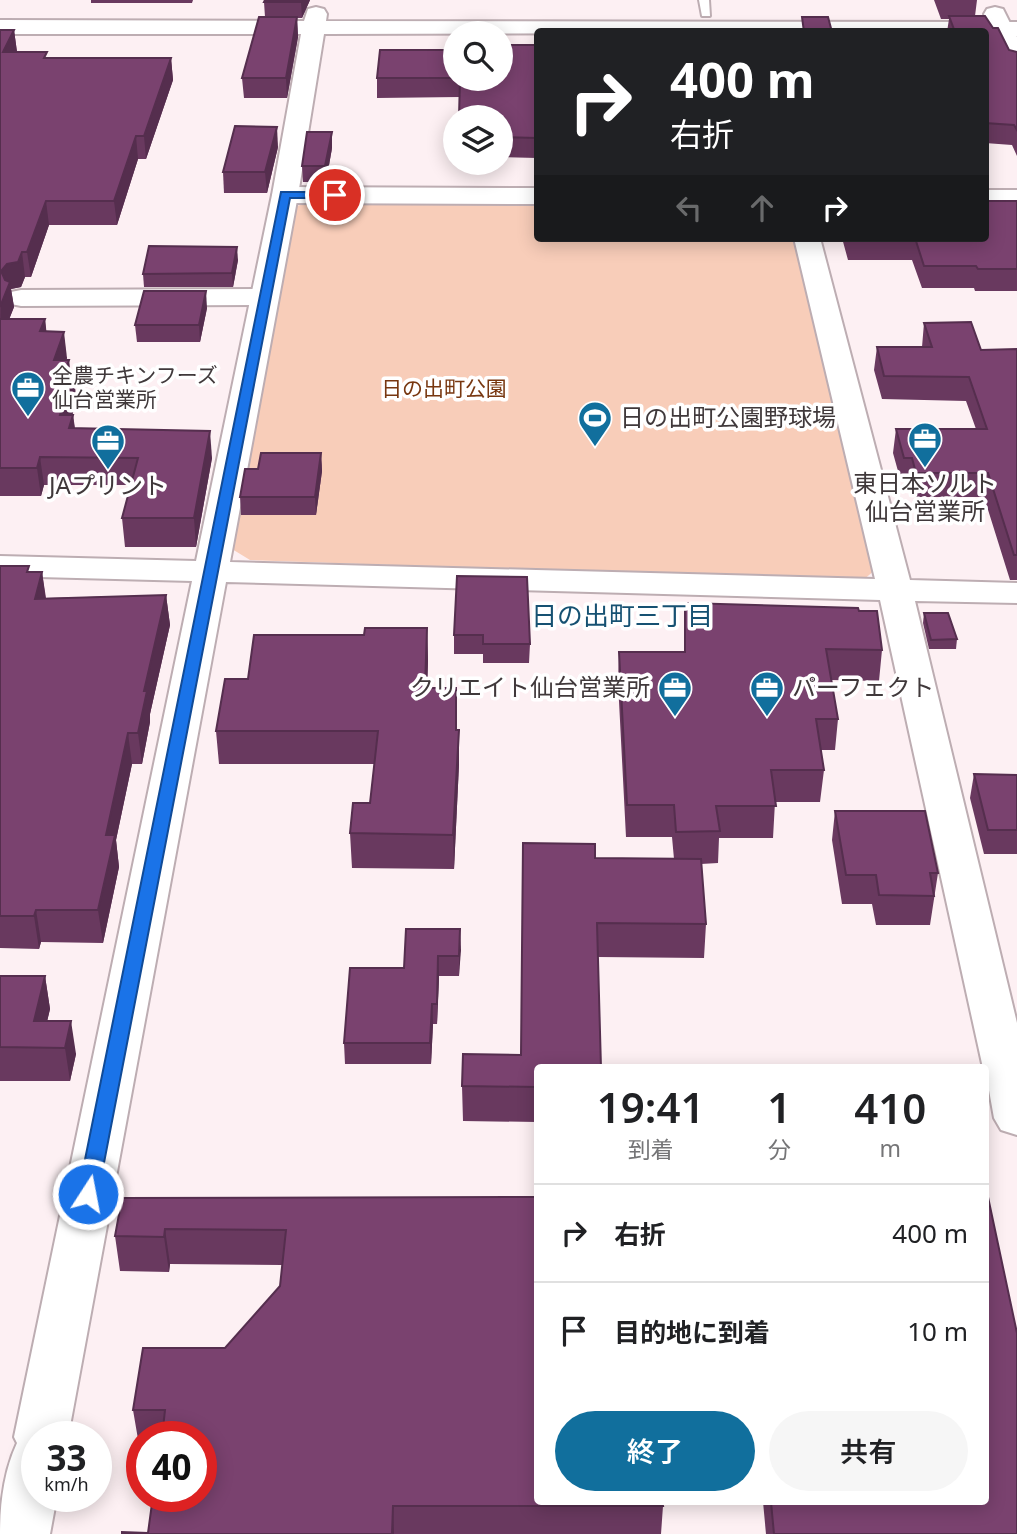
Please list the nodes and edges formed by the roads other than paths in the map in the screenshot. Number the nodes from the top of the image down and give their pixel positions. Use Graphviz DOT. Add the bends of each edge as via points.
graph roads {
  1 [pos="0,14"];
  2 [pos="706,18"];
  3 [pos="315,21"];
  4 [pos="1007,21"];
  5 [pos="0,27"];
  6 [pos="772,28"];
  7 [pos="834,28"];
  8 [pos="1017,62"];
  9 [pos="285,195"];
  10 [pos="534,196"];
  11 [pos="989,198"];
  12 [pos="1017,198"];
  13 [pos="808,242"];
  14 [pos="264,297"];
  15 [pos="21,299"];
  16 [pos="0,566"];
  17 [pos="209,572"];
  18 [pos="895,590"];
  19 [pos="1017,593"];
  20 [pos="1017,1118"];
  21 [pos="44,1421"];
  22 [pos="26,1512"];
  23 [pos="22,1534"];
  1 -- 3 [label="street"];
  2 -- 3 [label="street"];
  2 -- 4 [label="street"];
  2 -- 6 [label="street"];
  3 -- 5 [label="street"];
  3 -- 9 [label="street"];
  4 -- 7 [label="street"];
  4 -- 8 [label="street"];
  9 -- 10 [label="street"];
  9 -- 14 [label="street"];
  11 -- 12 [label="street"];
  13 -- 18 [label="street"];
  14 -- 15 [label="street"];
  14 -- 17 [label="street"];
  16 -- 17 [label="street"];
  17 -- 18 [label="street"];
  17 -- 21 [label="street"];
  18 -- 19 [label="street"];
  18 -- 20 [label="street"];
  22 -- 23 [label="street"];
}
